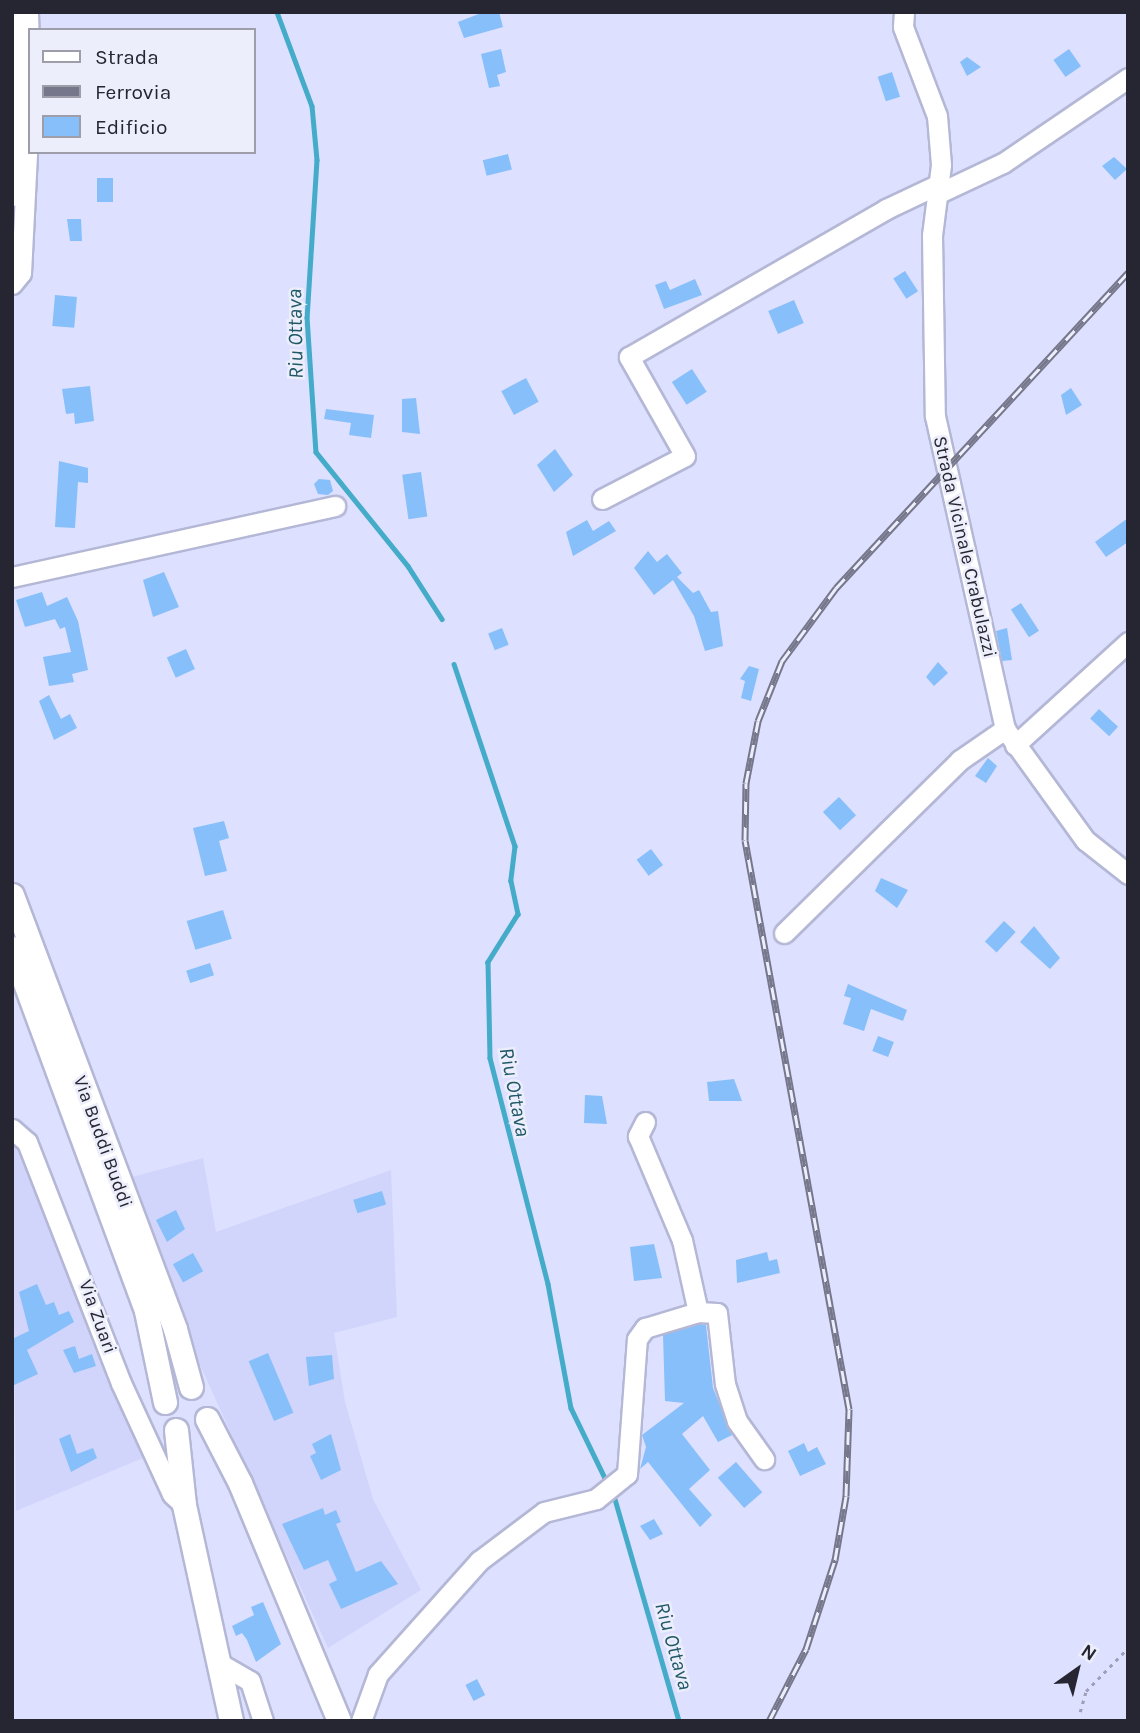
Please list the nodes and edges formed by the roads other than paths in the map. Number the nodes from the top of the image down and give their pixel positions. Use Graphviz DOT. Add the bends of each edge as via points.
graph roads {
  1 [pos="13,12"];
  2 [pos="904,12"];
  3 [pos="1128,78"];
  4 [pos="28,123"];
  5 [pos="938,189"];
  6 [pos="12,194"];
  7 [pos="17,279"];
  8 [pos="602,499"];
  9 [pos="335,506"];
  10 [pos="12,577"];
  11 [pos="1128,642"];
  12 [pos="1010,737"];
  13 [pos="1128,874"];
  14 [pos="12,895"];
  15 [pos="784,933"];
  16 [pos="12,948"];
  17 [pos="645,1122"];
  18 [pos="12,1129"];
  19 [pos="698,1312"];
  20 [pos="191,1387"];
  21 [pos="165,1402"];
  22 [pos="207,1419"];
  23 [pos="176,1430"];
  24 [pos="764,1460"];
  25 [pos="184,1505"];
  26 [pos="217,1662"];
  27 [pos="231,1721"];
  28 [pos="263,1721"];
  29 [pos="339,1721"];
  30 [pos="360,1721"];
  1 -- 6 [label="main road"];
  2 -- 5 [label="street, Strada Vicinale Crabulazzi" via="903,27 937,116"];
  3 -- 5 [label="street" via="1003,163"];
  4 -- 7 [label="street"];
  5 -- 8 [label="street" via="864,221 629,357 685,456"];
  5 -- 12 [label="street, Strada Vicinale Crabulazzi" via="932,235 935,416"];
  9 -- 10 [label="street"];
  11 -- 12 [label="street"];
  12 -- 13 [label="street, Strada Vicinale Crabulazzi" via="1085,840"];
  12 -- 15 [label="street" via="960,760"];
  14 -- 20 [label="main road, Via Buddi Buddi" via="175,1329"];
  16 -- 21 [label="main road, Via Buddi Buddi" via="146,1311"];
  17 -- 19 [label="street" via="638,1136 682,1240"];
  18 -- 25 [label="street, Via Zuari" via="27,1142 121,1383 172,1494"];
  19 -- 24 [label="street" via="720,1318 725,1384 737,1420"];
  19 -- 30 [label="street" via="645,1328 637,1339 627,1474 596,1499 544,1512 479,1562 378,1674"];
  20 -- 21 [label="main road" via="172,1391"];
  20 -- 22 [label="main road" via="207,1399"];
  21 -- 23 [label="main road" via="165,1418"];
  22 -- 23 [label="main road" via="190,1432"];
  22 -- 29 [label="main road" via="240,1483"];
  23 -- 25 [label="main road"];
  25 -- 26 [label="main road"];
  26 -- 27 [label="main road"];
  26 -- 28 [label="street" via="250,1681"];
}
